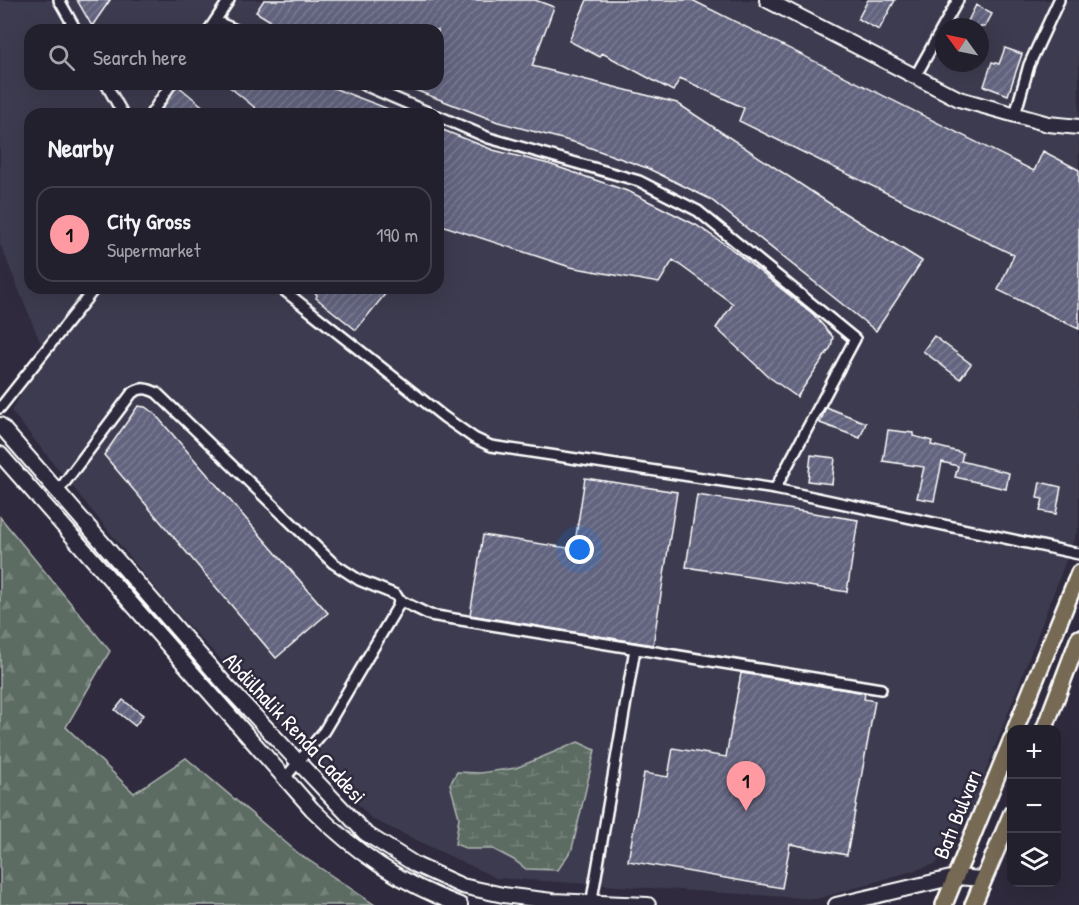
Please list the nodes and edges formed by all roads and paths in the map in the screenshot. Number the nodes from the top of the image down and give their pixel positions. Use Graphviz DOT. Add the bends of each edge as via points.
graph roads {
  1 [pos="59,0"];
  2 [pos="229,0"];
  3 [pos="767,0"];
  4 [pos="958,0"];
  5 [pos="1059,0"];
  6 [pos="215,21"];
  7 [pos="73,24"];
  8 [pos="213,24"];
  9 [pos="222,24"];
  10 [pos="915,77"];
  11 [pos="109,90"];
  12 [pos="167,90"];
  13 [pos="376,90"];
  14 [pos="120,108"];
  15 [pos="155,108"];
  16 [pos="418,108"];
  17 [pos="1015,115"];
  18 [pos="444,119"];
  19 [pos="1079,127"];
  20 [pos="90,294"];
  21 [pos="289,294"];
  22 [pos="0,408"];
  23 [pos="0,425"];
  24 [pos="0,454"];
  25 [pos="776,489"];
  26 [pos="59,490"];
  27 [pos="1079,554"];
  28 [pos="1079,573"];
  29 [pos="399,600"];
  30 [pos="1079,639"];
  31 [pos="634,649"];
  32 [pos="881,689"];
  33 [pos="1017,725"];
  34 [pos="1046,725"];
  35 [pos="1007,749"];
  36 [pos="298,764"];
  37 [pos="285,778"];
  38 [pos="1007,823"];
  39 [pos="955,877"];
  40 [pos="984,879"];
  41 [pos="592,904"];
  42 [pos="460,905"];
  43 [pos="648,905"];
  44 [pos="836,905"];
  45 [pos="944,905"];
  46 [pos="974,905"];
  1 -- 7 [label="street"];
  2 -- 6 [label="street"];
  3 -- 10 [label="main road"];
  4 -- 10 [label="street"];
  5 -- 17 [label="street" via="1029,65"];
  6 -- 8 [label="street"];
  6 -- 9 [label="street"];
  10 -- 17 [label="main road" via="959,99"];
  11 -- 14 [label="street"];
  12 -- 15 [label="street"];
  13 -- 16 [label="street"];
  17 -- 19 [label="main road"];
  18 -- 25 [label="street" via="489,138 639,181 698,211 855,339"];
  20 -- 22 [label="street"];
  21 -- 25 [label="street" via="444,417 491,446"];
  23 -- 26 [label="main road, Abdülhalik Renda Caddesi"];
  24 -- 37 [label="main road, Abdülhalik Renda Caddesi"];
  25 -- 27 [label="street"];
  26 -- 29 [label="street" via="132,393 148,389 333,563"];
  26 -- 36 [label="main road, Abdülhalik Renda Caddesi"];
  28 -- 33 [label="main road"];
  29 -- 31 [label="street" via="430,615"];
  29 -- 36 [label="street" via="324,731"];
  30 -- 34 [label="main road"];
  31 -- 32 [label="street"];
  31 -- 41 [label="street"];
  35 -- 39 [label="main road, Batı Bulvarı"];
  36 -- 37 [label="street"];
  36 -- 41 [label="main road, Abdülhalik Renda Caddesi" via="365,833 416,865 462,886 503,895"];
  37 -- 42 [label="main road, Abdülhalik Renda Caddesi" via="343,840 367,859"];
  38 -- 40 [label="main road"];
  39 -- 40 [label="main road"];
  39 -- 44 [label="main road"];
  39 -- 45 [label="main road, Batı Bulvarı"];
  40 -- 46 [label="main road"];
  41 -- 43 [label="main road, Abdülhalik Renda Caddesi"];
}
